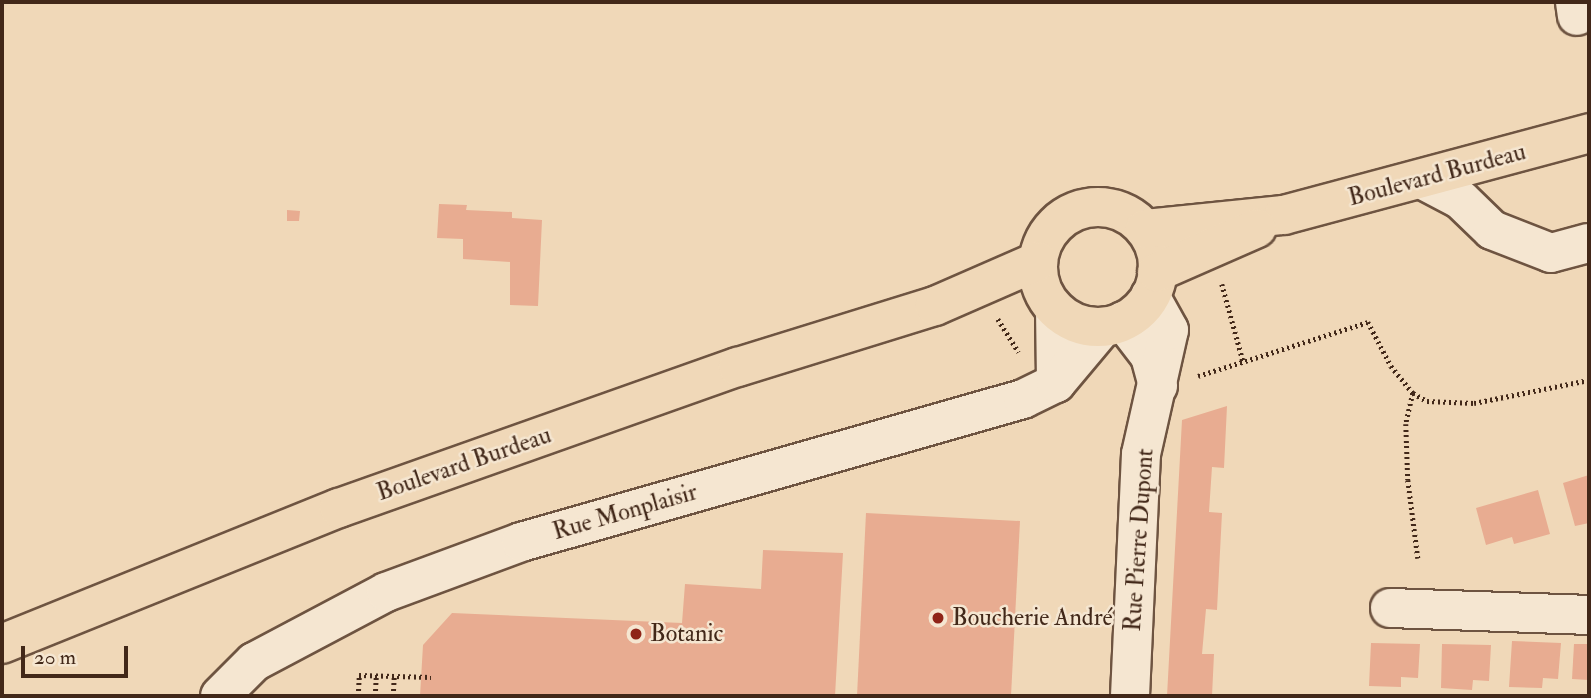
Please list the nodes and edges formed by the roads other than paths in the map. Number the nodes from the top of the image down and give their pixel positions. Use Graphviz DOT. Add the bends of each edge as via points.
graph roads {
  1 [pos="1589,133"];
  2 [pos="1423,180"];
  3 [pos="1284,215"];
  4 [pos="1145,229"];
  5 [pos="1589,243"];
  6 [pos="1046,289"];
  7 [pos="1134,304"];
  8 [pos="1056,383"];
  9 [pos="1390,608"];
  10 [pos="1589,615"];
  11 [pos="16,638"];
  12 [pos="220,696"];
  13 [pos="1130,696"];
  1 -- 2 [label="main road, Boulevard Burdeau"];
  2 -- 3 [label="main road, Boulevard Burdeau"];
  2 -- 5 [label="street" via="1461,200 1492,230 1551,253"];
  3 -- 4 [label="main road, Boulevard Burdeau"];
  3 -- 7 [label="main road, Boulevard Burdeau"];
  4 -- 6 [label="main road" via="1129,215 1110,208 1071,213 1043,242"];
  4 -- 7 [label="main road" via="1157,257"];
  6 -- 7 [label="main road" via="1069,320"];
  6 -- 8 [label="street"];
  6 -- 11 [label="main road, Boulevard Burdeau" via="935,306 738,367 338,508"];
  7 -- 8 [label="street, Rue Monplaisir"];
  7 -- 13 [label="street, Rue Pierre Dupont" via="1158,386 1140,454"];
  8 -- 12 [label="street, Rue Monplaisir" via="1023,399 521,542 386,592 254,663"];
  9 -- 10 [label="street"];
}
